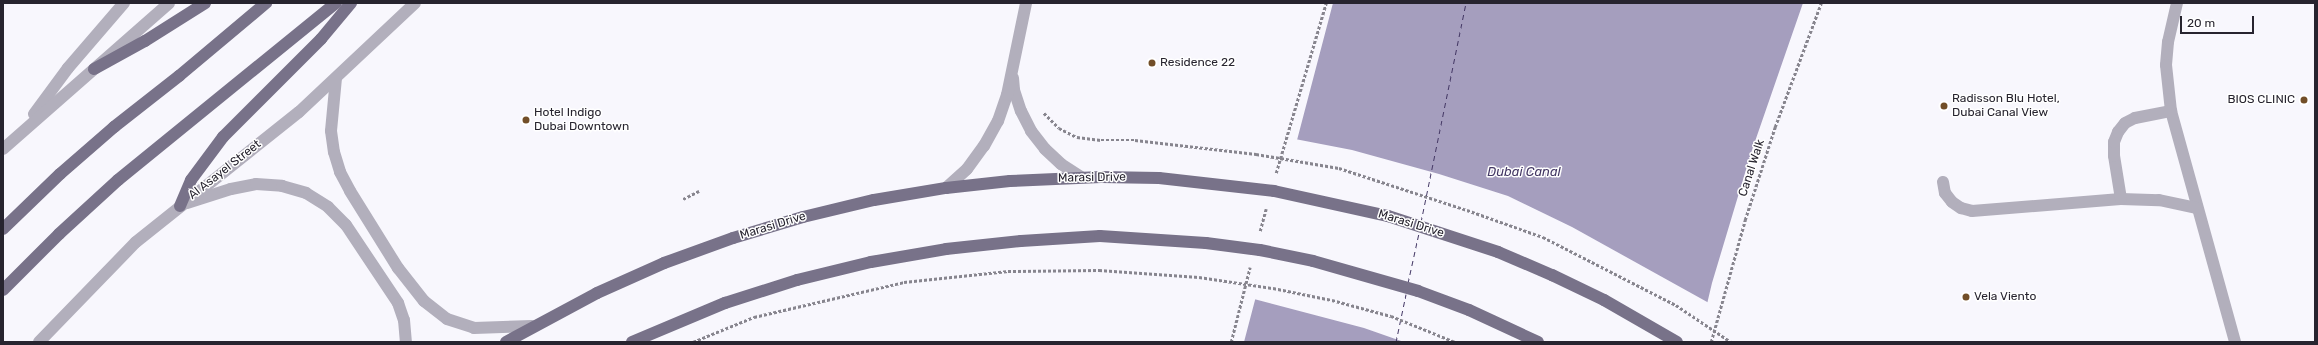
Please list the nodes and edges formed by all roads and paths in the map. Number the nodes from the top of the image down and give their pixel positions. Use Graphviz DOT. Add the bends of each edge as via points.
graph roads {
  1 [pos="124,3"];
  2 [pos="169,3"];
  3 [pos="205,3"];
  4 [pos="266,3"];
  5 [pos="336,3"];
  6 [pos="351,3"];
  7 [pos="415,3"];
  8 [pos="1026,3"];
  9 [pos="1821,3"];
  10 [pos="2177,3"];
  11 [pos="1012,67"];
  12 [pos="94,69"];
  13 [pos="336,78"];
  14 [pos="1042,111"];
  15 [pos="2171,111"];
  16 [pos="24,130"];
  17 [pos="1101,140"];
  18 [pos="3,149"];
  19 [pos="1081,177"];
  20 [pos="1943,182"];
  21 [pos="946,188"];
  22 [pos="699,191"];
  23 [pos="683,199"];
  24 [pos="2121,199"];
  25 [pos="180,206"];
  26 [pos="2198,208"];
  27 [pos="3,229"];
  28 [pos="3,290"];
  29 [pos="532,326"];
  30 [pos="39,342"];
  31 [pos="406,342"];
  32 [pos="506,342"];
  33 [pos="632,342"];
  34 [pos="693,342"];
  35 [pos="1455,342"];
  36 [pos="1538,342"];
  37 [pos="1678,342"];
  38 [pos="1711,342"];
  39 [pos="2235,342"];
  1 -- 16 [label="street" via="68,68"];
  2 -- 12 [label="street"];
  3 -- 12 [label="main road"];
  4 -- 27 [label="main road" via="104,136"];
  5 -- 28 [label="main road" via="118,180"];
  6 -- 25 [label="main road" via="321,39 223,137 191,180"];
  7 -- 13 [label="street, Al Asayel Street"];
  8 -- 11 [label="street"];
  9 -- 38 [label="path, Canal Walk" via="1772,134"];
  10 -- 15 [label="street" via="2168,42 2166,65"];
  11 -- 19 [label="street" via="1014,90 1031,131 1061,164"];
  11 -- 21 [label="street" via="1007,95 998,121 967,169"];
  12 -- 16 [label="street"];
  13 -- 25 [label="street, Al Asayel Street" via="260,144"];
  13 -- 29 [label="street" via="331,131 340,172 398,268 420,296 434,311 460,324 489,329"];
  14 -- 17 [label="path" via="1059,128 1077,137"];
  15 -- 24 [label="street" via="2135,118 2125,123 2118,132 2114,142 2114,156"];
  15 -- 26 [label="street"];
  16 -- 18 [label="street"];
  19 -- 21 [label="main road, Marasi Drive"];
  19 -- 37 [label="main road, Marasi Drive, bridge" via="1159,178 1274,191 1388,216 1491,250 1552,275 1604,300"];
  20 -- 24 [label="street" via="1952,202 1972,211"];
  21 -- 29 [label="main road, Marasi Drive" via="874,200 803,217 733,238 651,269"];
  22 -- 23 [label="path"];
  24 -- 26 [label="street" via="2159,200"];
  25 -- 30 [label="street, Al Asayel Street" via="136,242"];
  25 -- 31 [label="street" via="256,184 282,186 312,196 328,207 346,225 382,278 398,303 404,320"];
  26 -- 39 [label="street"];
  29 -- 32 [label="main road, Marasi Drive"];
  33 -- 36 [label="main road, bridge" via="725,303 797,280 871,262 946,249 1100,236 1206,243 1260,250 1313,261 1418,291 1469,310"];
  34 -- 35 [label="path, bridge" via="754,317 904,282 1008,271 1099,270 1199,277 1273,288 1391,316"];
}
